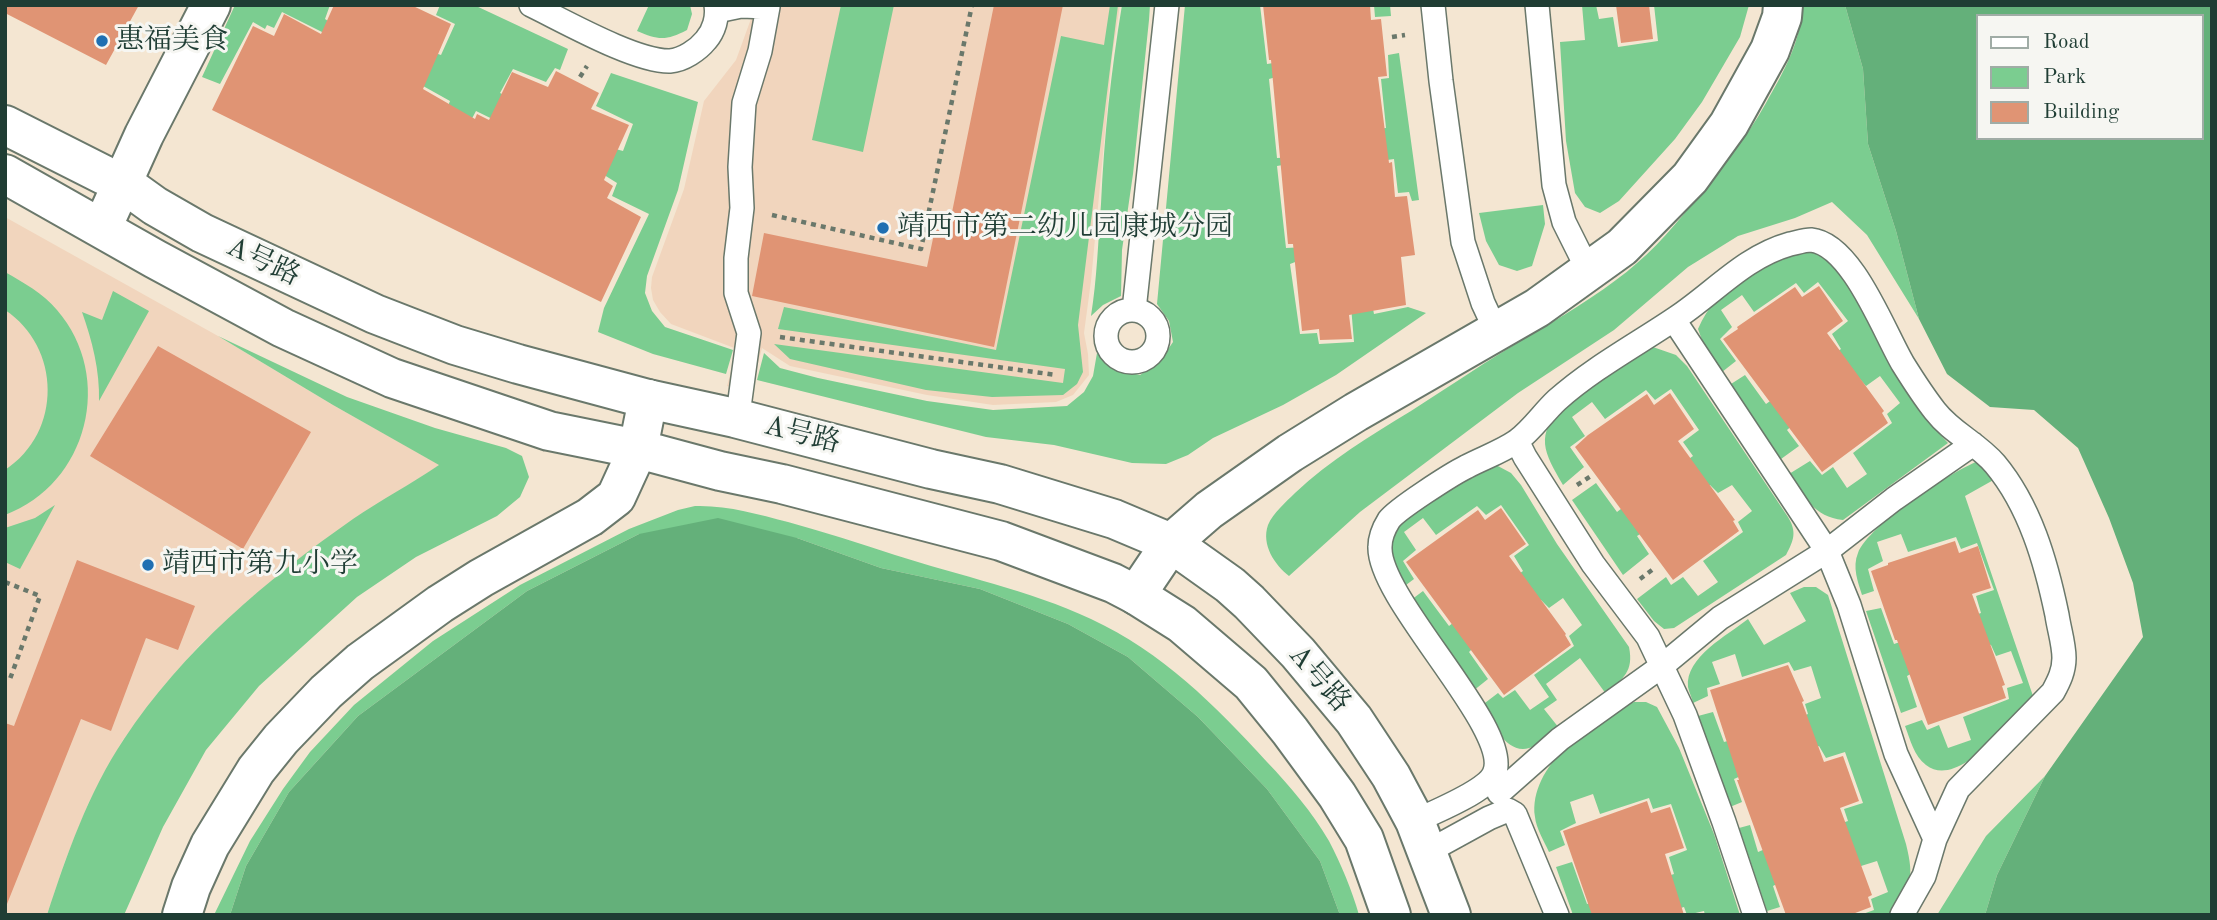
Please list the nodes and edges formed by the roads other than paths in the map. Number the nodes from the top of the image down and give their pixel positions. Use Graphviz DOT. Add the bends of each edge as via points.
graph roads {
  1 [pos="211,5"];
  2 [pos="531,5"];
  3 [pos="1167,5"];
  4 [pos="1433,5"];
  5 [pos="1537,5"];
  6 [pos="1783,5"];
  7 [pos="717,8"];
  8 [pos="5,125"];
  9 [pos="5,174"];
  10 [pos="123,183"];
  11 [pos="102,228"];
  12 [pos="1589,272"];
  13 [pos="1134,310"];
  14 [pos="1674,320"];
  15 [pos="1496,331"];
  16 [pos="648,399"];
  17 [pos="735,418"];
  18 [pos="1517,441"];
  19 [pos="1973,443"];
  20 [pos="638,449"];
  21 [pos="1171,543"];
  22 [pos="1827,551"];
  23 [pos="1136,595"];
  24 [pos="1662,666"];
  25 [pos="1500,792"];
  26 [pos="1421,837"];
  27 [pos="1936,839"];
  28 [pos="182,915"];
  29 [pos="1391,915"];
  30 [pos="1451,915"];
  31 [pos="1557,915"];
  32 [pos="1755,915"];
  33 [pos="1902,915"];
  1 -- 10 [label="street"];
  2 -- 7 [label="lane" via="648,59 673,61 698,50 712,33"];
  3 -- 13 [label="lane"];
  4 -- 15 [label="lane" via="1463,242"];
  5 -- 12 [label="lane" via="1554,185 1564,222"];
  6 -- 12 [label="street" via="1770,50 1708,155 1622,247"];
  7 -- 17 [label="lane" via="768,7 744,103 736,293 749,332"];
  8 -- 10 [label="street, A号路"];
  9 -- 11 [label="street, A号路"];
  10 -- 11 [label="street"];
  10 -- 16 [label="street, A号路" via="202,233 375,314 456,345"];
  11 -- 20 [label="street, A号路" via="284,328 392,378 549,430"];
  12 -- 15 [label="street"];
  14 -- 18 [label="lane" via="1556,401"];
  14 -- 19 [label="lane" via="1735,271 1772,250 1811,240 1839,255 1856,276 1902,363 1937,413"];
  14 -- 22 [label="lane"];
  15 -- 21 [label="street" via="1290,453"];
  16 -- 17 [label="street, A号路"];
  16 -- 20 [label="street"];
  17 -- 21 [label="street, A号路" via="1000,484 1114,519"];
  18 -- 24 [label="lane" via="1593,564 1648,637"];
  18 -- 25 [label="lane" via="1461,469 1391,517 1379,550 1400,598 1492,741"];
  19 -- 22 [label="lane"];
  19 -- 27 [label="lane" via="2010,483 2027,515 2041,554 2064,659 2053,692 1958,789"];
  20 -- 23 [label="street, A号路" via="1001,541"];
  20 -- 28 [label="street" via="616,497 590,517 440,604 326,692 281,739 232,807 209,845"];
  21 -- 23 [label="street"];
  21 -- 26 [label="street, A号路" via="1230,584 1298,653 1354,720 1391,776"];
  22 -- 24 [label="lane" via="1720,618"];
  22 -- 27 [label="lane" via="1896,754"];
  23 -- 29 [label="street, A号路" via="1182,624 1251,683 1290,731 1364,839"];
  24 -- 25 [label="lane" via="1560,739"];
  24 -- 32 [label="lane" via="1685,715"];
  25 -- 26 [label="lane" via="1476,790"];
  25 -- 26 [label="lane" via="1489,818"];
  25 -- 31 [label="lane" via="1515,814"];
  26 -- 30 [label="street, A号路"];
  27 -- 33 [label="lane" via="1924,876"];
}
